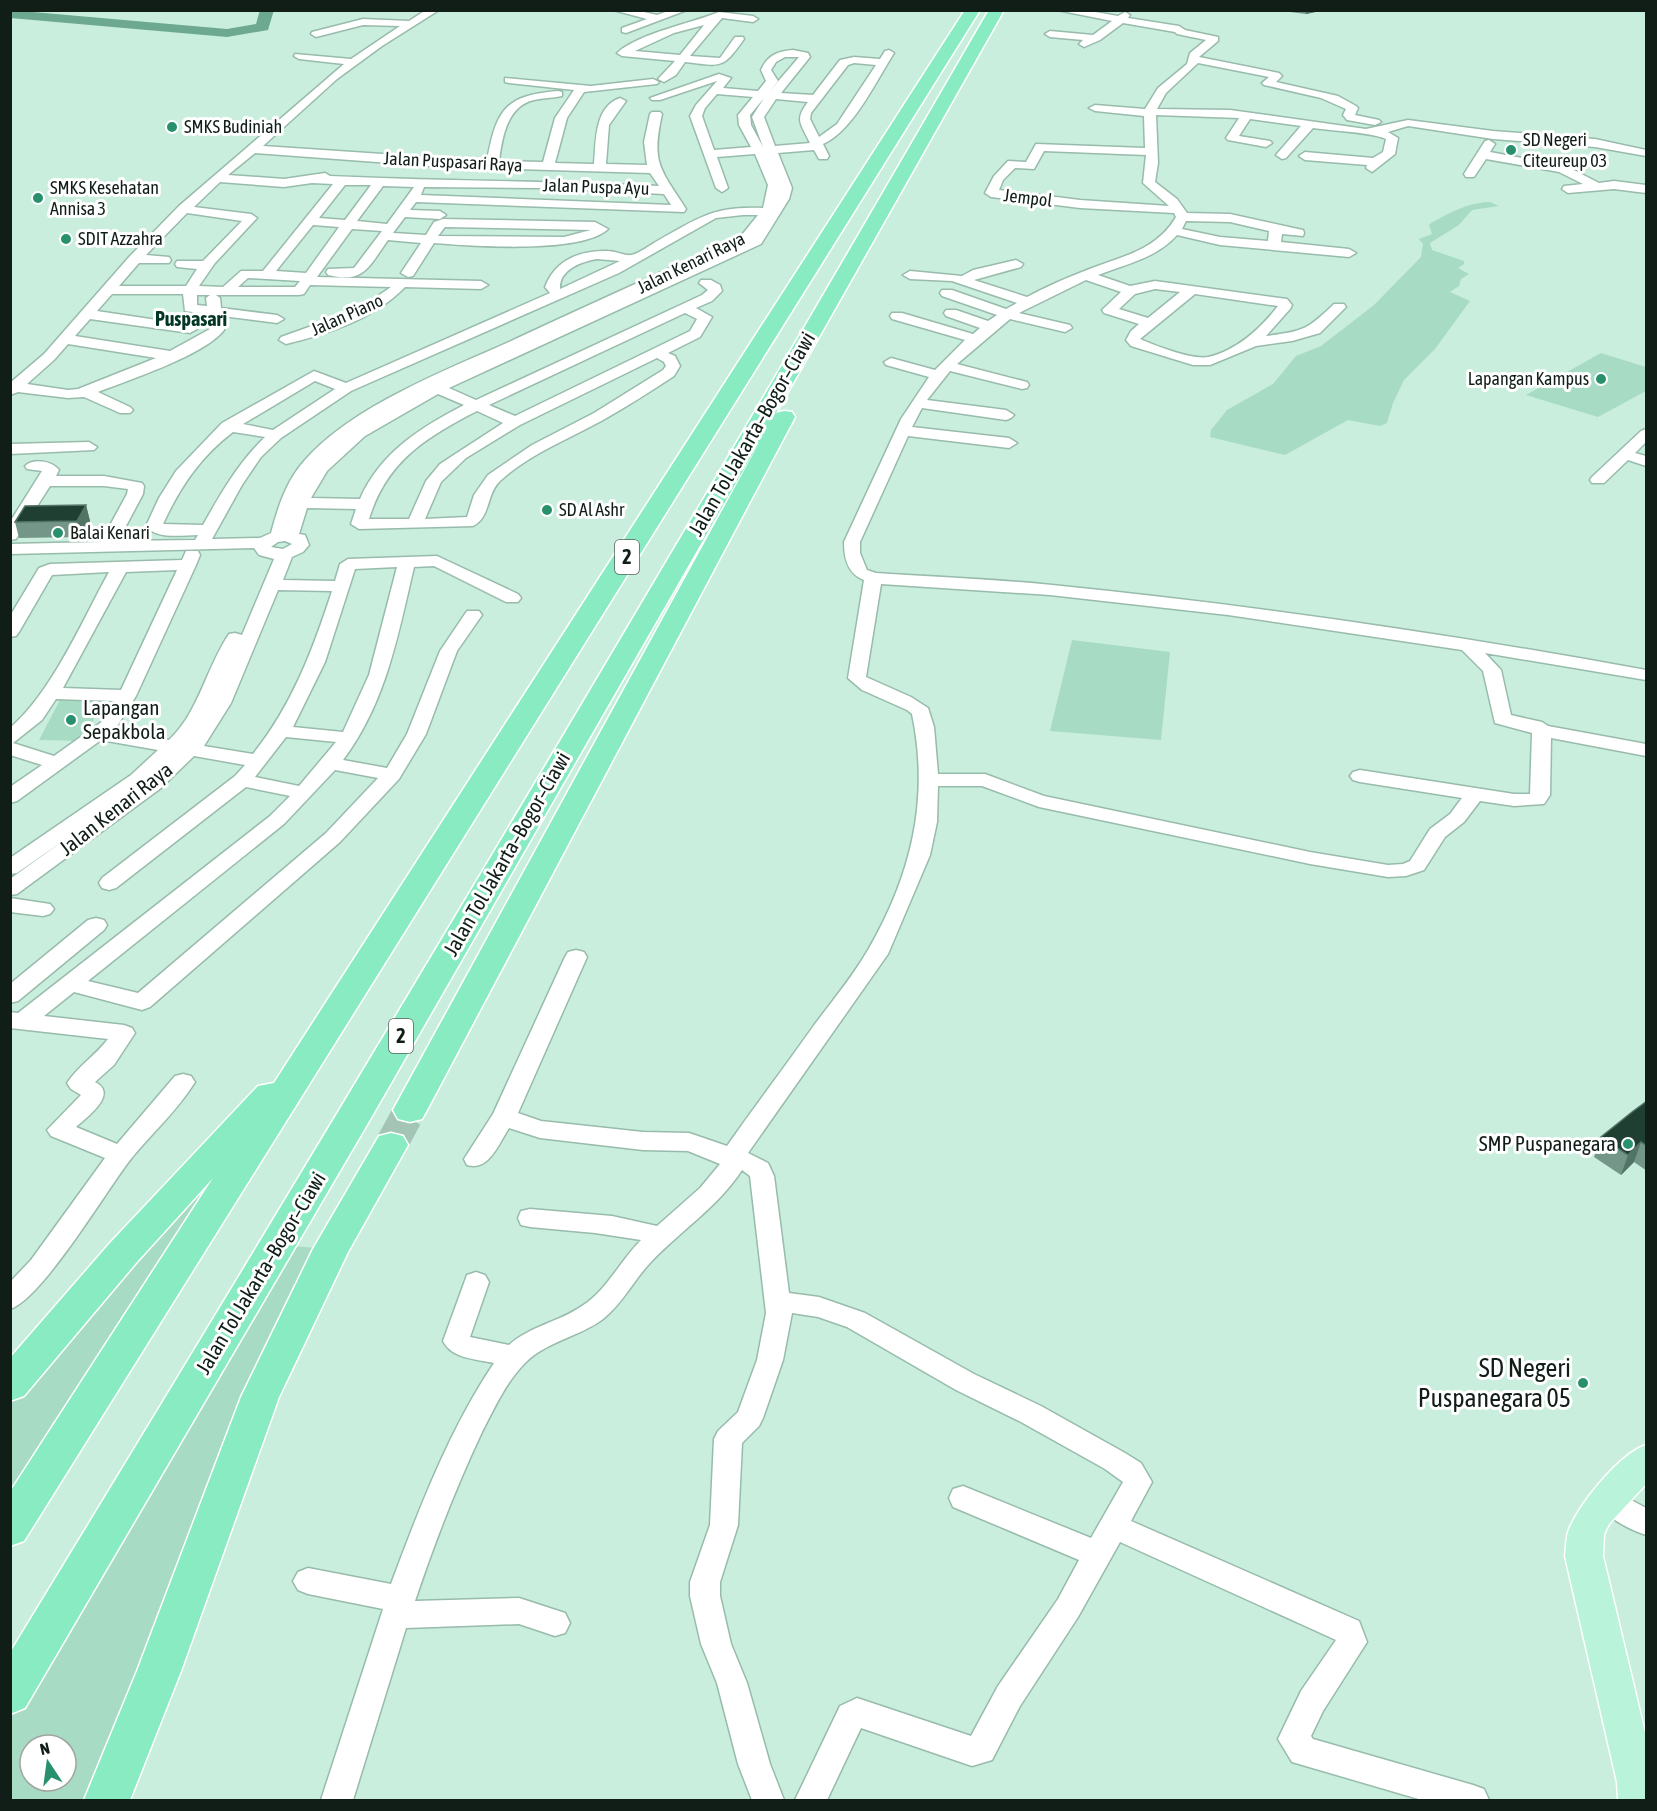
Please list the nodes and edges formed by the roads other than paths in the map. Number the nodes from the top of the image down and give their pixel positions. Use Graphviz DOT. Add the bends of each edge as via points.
graph roads {
  1 [pos="434,10"];
  2 [pos="618,10"];
  3 [pos="682,10"];
  4 [pos="973,10"];
  5 [pos="997,10"];
  6 [pos="1062,10"];
  7 [pos="1130,10"];
  8 [pos="700,12"];
  9 [pos="718,16"];
  10 [pos="656,18"];
  11 [pos="753,19"];
  12 [pos="1120,21"];
  13 [pos="410,24"];
  14 [pos="626,30"];
  15 [pos="670,31"];
  16 [pos="316,34"];
  17 [pos="1050,34"];
  18 [pos="1096,38"];
  19 [pos="739,39"];
  20 [pos="696,40"];
  21 [pos="1084,44"];
  22 [pos="299,56"];
  23 [pos="658,57"];
  24 [pos="1194,59"];
  25 [pos="681,60"];
  26 [pos="353,62"];
  27 [pos="508,80"];
  28 [pos="718,85"];
  29 [pos="574,91"];
  30 [pos="767,93"];
  31 [pos="646,97"];
  32 [pos="818,98"];
  33 [pos="704,102"];
  34 [pos="1095,108"];
  35 [pos="1150,112"];
  36 [pos="656,114"];
  37 [pos="1247,115"];
  38 [pos="1309,125"];
  39 [pos="1384,130"];
  40 [pos="1493,135"];
  41 [pos="1293,141"];
  42 [pos="1266,143"];
  43 [pos="1312,143"];
  44 [pos="255,148"];
  45 [pos="819,148"];
  46 [pos="763,150"];
  47 [pos="1343,150"];
  48 [pos="1647,153"];
  49 [pos="711,154"];
  50 [pos="1389,154"];
  51 [pos="1282,155"];
  52 [pos="1484,155"];
  53 [pos="1305,156"];
  54 [pos="1151,158"];
  55 [pos="1099,160"];
  56 [pos="493,163"];
  57 [pos="541,165"];
  58 [pos="600,166"];
  59 [pos="653,168"];
  60 [pos="1470,174"];
  61 [pos="218,178"];
  62 [pos="312,179"];
  63 [pos="341,182"];
  64 [pos="380,183"];
  65 [pos="423,184"];
  66 [pos="525,184"];
  67 [pos="1595,185"];
  68 [pos="722,188"];
  69 [pos="1568,189"];
  70 [pos="1647,189"];
  71 [pos="667,190"];
  72 [pos="202,191"];
  73 [pos="221,193"];
  74 [pos="411,198"];
  75 [pos="183,209"];
  76 [pos="401,213"];
  77 [pos="1181,213"];
  78 [pos="440,215"];
  79 [pos="767,215"];
  80 [pos="309,222"];
  81 [pos="1251,224"];
  82 [pos="348,225"];
  83 [pos="1276,229"];
  84 [pos="1174,231"];
  85 [pos="386,232"];
  86 [pos="1298,233"];
  87 [pos="429,240"];
  88 [pos="1244,243"];
  89 [pos="1274,245"];
  90 [pos="1349,253"];
  91 [pos="135,259"];
  92 [pos="165,260"];
  93 [pos="630,260"];
  94 [pos="182,264"];
  95 [pos="1016,264"];
  96 [pos="206,265"];
  97 [pos="267,274"];
  98 [pos="910,275"];
  99 [pos="1084,275"];
  100 [pos="310,276"];
  101 [pos="405,278"];
  102 [pos="963,280"];
  103 [pos="706,283"];
  104 [pos="481,285"];
  105 [pos="107,290"];
  106 [pos="227,290"];
  107 [pos="1192,290"];
  108 [pos="212,291"];
  109 [pos="1130,291"];
  110 [pos="190,292"];
  111 [pos="947,293"];
  112 [pos="557,294"];
  113 [pos="1028,302"];
  114 [pos="1339,307"];
  115 [pos="685,308"];
  116 [pos="216,311"];
  117 [pos="951,313"];
  118 [pos="87,314"];
  119 [pos="1008,314"];
  120 [pos="897,316"];
  121 [pos="278,319"];
  122 [pos="1152,324"];
  123 [pos="991,327"];
  124 [pos="1065,328"];
  125 [pos="190,329"];
  126 [pos="64,339"];
  127 [pos="976,339"];
  128 [pos="286,340"];
  129 [pos="1253,342"];
  130 [pos="658,354"];
  131 [pos="172,356"];
  132 [pos="891,362"];
  133 [pos="382,369"];
  134 [pos="944,370"];
  135 [pos="786,375"];
  136 [pos="1022,385"];
  137 [pos="342,386"];
  138 [pos="432,386"];
  139 [pos="13,389"];
  140 [pos="86,392"];
  141 [pos="918,402"];
  142 [pos="478,405"];
  143 [pos="125,410"];
  144 [pos="1006,415"];
  145 [pos="520,419"];
  146 [pos="227,426"];
  147 [pos="906,426"];
  148 [pos="994,431"];
  149 [pos="567,432"];
  150 [pos="497,433"];
  151 [pos="1647,434"];
  152 [pos="276,435"];
  153 [pos="1009,443"];
  154 [pos="89,447"];
  155 [pos="537,448"];
  156 [pos="10,449"];
  157 [pos="1624,454"];
  158 [pos="1647,461"];
  159 [pos="33,466"];
  160 [pos="1598,480"];
  161 [pos="45,481"];
  162 [pos="300,503"];
  163 [pos="366,504"];
  164 [pos="415,524"];
  165 [pos="208,530"];
  166 [pos="10,535"];
  167 [pos="276,546"];
  168 [pos="107,547"];
  169 [pos="10,549"];
  170 [pos="193,555"];
  171 [pos="10,556"];
  172 [pos="407,561"];
  173 [pos="121,566"];
  174 [pos="873,578"];
  175 [pos="271,585"];
  176 [pos="342,586"];
  177 [pos="512,598"];
  178 [pos="473,615"];
  179 [pos="10,632"];
  180 [pos="1468,646"];
  181 [pos="1647,675"];
  182 [pos="51,693"];
  183 [pos="127,696"];
  184 [pos="10,712"];
  185 [pos="34,716"];
  186 [pos="104,730"];
  187 [pos="279,731"];
  188 [pos="1542,731"];
  189 [pos="10,738"];
  190 [pos="349,738"];
  191 [pos="188,742"];
  192 [pos="10,748"];
  193 [pos="1647,750"];
  194 [pos="262,755"];
  195 [pos="329,763"];
  196 [pos="57,764"];
  197 [pos="392,775"];
  198 [pos="1360,776"];
  199 [pos="242,780"];
  200 [pos="929,780"];
  201 [pos="304,793"];
  202 [pos="1475,794"];
  203 [pos="10,797"];
  204 [pos="10,868"];
  205 [pos="109,883"];
  206 [pos="10,889"];
  207 [pos="10,905"];
  208 [pos="43,909"];
  209 [pos="96,925"];
  210 [pos="576,957"];
  211 [pos="71,984"];
  212 [pos="10,996"];
  213 [pos="18,1020"];
  214 [pos="324,1034"];
  215 [pos="183,1082"];
  216 [pos="410,1110"];
  217 [pos="504,1117"];
  218 [pos="391,1145"];
  219 [pos="121,1155"];
  220 [pos="732,1157"];
  221 [pos="476,1159"];
  222 [pos="530,1218"];
  223 [pos="660,1236"];
  224 [pos="477,1282"];
  225 [pos="10,1299"];
  226 [pos="777,1301"];
  227 [pos="514,1357"];
  228 [pos="10,1385"];
  229 [pos="1647,1460"];
  230 [pos="963,1498"];
  231 [pos="1609,1500"];
  232 [pos="1647,1522"];
  233 [pos="1113,1526"];
  234 [pos="10,1528"];
  235 [pos="1097,1554"];
  236 [pos="308,1581"];
  237 [pos="398,1607"];
  238 [pos="555,1623"];
  239 [pos="10,1694"];
  240 [pos="107,1800"];
  241 [pos="337,1800"];
  242 [pos="768,1800"];
  243 [pos="812,1800"];
  244 [pos="1473,1800"];
  245 [pos="1638,1800"];
  1 -- 13 [label="street"];
  2 -- 10 [label="street"];
  3 -- 10 [label="street"];
  4 -- 214 [label="highway, Jalan Tol Jakarta–Bogor–Ciawi / 2"];
  5 -- 135 [label="highway, Jalan Tol Jakarta–Bogor–Ciawi / 2"];
  6 -- 12 [label="street"];
  7 -- 12 [label="street"];
  8 -- 9 [label="street"];
  9 -- 11 [label="street"];
  9 -- 15 [label="street"];
  9 -- 20 [label="street"];
  10 -- 14 [label="street"];
  12 -- 18 [label="street"];
  12 -- 24 [label="street" via="1179,29 1214,39"];
  13 -- 16 [label="street" via="364,20"];
  13 -- 26 [label="street"];
  15 -- 20 [label="street"];
  15 -- 23 [label="street" via="622,52"];
  17 -- 18 [label="street"];
  18 -- 21 [label="street"];
  19 -- 25 [label="street" via="722,61"];
  20 -- 23 [label="street"];
  20 -- 25 [label="street"];
  22 -- 26 [label="street"];
  23 -- 25 [label="street"];
  24 -- 35 [label="street" via="1161,91"];
  24 -- 39 [label="street" via="1275,75 1268,83 1349,105 1352,118 1366,120"];
  25 -- 29 [label="street" via="672,73 659,81"];
  26 -- 44 [label="street"];
  27 -- 29 [label="street"];
  28 -- 30 [label="street"];
  28 -- 31 [label="street"];
  28 -- 33 [label="street"];
  29 -- 56 [label="street" via="517,102 498,133"];
  29 -- 57 [label="street, Jalan Puspa Ayu" via="556,123"];
  30 -- 32 [label="street"];
  30 -- 46 [label="street, Jalan Kenari Raya" via="758,121"];
  31 -- 33 [label="street"];
  31 -- 58 [label="street" via="619,98 608,114 601,128"];
  32 -- 45 [label="street" via="804,116"];
  32 -- 45 [label="street" via="844,62 886,58 841,126"];
  33 -- 49 [label="street" via="696,116"];
  34 -- 35 [label="street"];
  35 -- 37 [label="street" via="1215,111"];
  35 -- 54 [label="street"];
  36 -- 59 [label="street" via="650,142"];
  37 -- 38 [label="street"];
  37 -- 42 [label="street" via="1232,138"];
  38 -- 39 [label="street"];
  38 -- 41 [label="street"];
  39 -- 40 [label="street" via="1408,123"];
  39 -- 50 [label="street" via="1393,140"];
  40 -- 48 [label="street" via="1595,143"];
  40 -- 52 [label="street"];
  41 -- 43 [label="street"];
  41 -- 51 [label="street"];
  44 -- 56 [label="street, Jalan Puspasari Raya"];
  44 -- 61 [label="street"];
  45 -- 46 [label="street"];
  46 -- 49 [label="street"];
  46 -- 79 [label="street, Jalan Kenari Raya" via="786,188 783,200"];
  47 -- 50 [label="street"];
  49 -- 68 [label="street"];
  50 -- 53 [label="street" via="1374,165"];
  52 -- 60 [label="street"];
  52 -- 67 [label="street" via="1562,169"];
  54 -- 55 [label="street"];
  54 -- 77 [label="street" via="1150,185 1169,198"];
  54 -- 77 [label="street, Jempol" via="1040,147 1030,166 1012,164 991,193"];
  56 -- 57 [label="street, Jalan Puspasari Raya"];
  57 -- 58 [label="street, Jalan Puspasari Raya"];
  57 -- 66 [label="street, Jalan Puspa Ayu"];
  58 -- 59 [label="street, Jalan Puspasari Raya"];
  59 -- 71 [label="street"];
  61 -- 62 [label="street" via="275,183"];
  61 -- 72 [label="street"];
  62 -- 63 [label="street"];
  62 -- 65 [label="street" via="416,179 423,180"];
  63 -- 64 [label="street"];
  63 -- 80 [label="street"];
  64 -- 65 [label="street"];
  64 -- 82 [label="street"];
  65 -- 66 [label="street, Jalan Puspa Ayu"];
  65 -- 74 [label="street"];
  66 -- 71 [label="street, Jalan Puspa Ayu"];
  67 -- 69 [label="street"];
  67 -- 70 [label="street"];
  71 -- 74 [label="street" via="681,207"];
  72 -- 73 [label="street"];
  72 -- 75 [label="street"];
  74 -- 76 [label="street"];
  75 -- 91 [label="street"];
  75 -- 96 [label="street" via="251,218"];
  76 -- 78 [label="street"];
  76 -- 85 [label="street"];
  77 -- 81 [label="street"];
  77 -- 84 [label="street"];
  79 -- 93 [label="street" via="713,215"];
  79 -- 138 [label="street, Jalan Kenari Raya" via="756,241"];
  80 -- 82 [label="street"];
  80 -- 97 [label="street"];
  81 -- 83 [label="street"];
  81 -- 88 [label="street"];
  82 -- 85 [label="street"];
  82 -- 100 [label="street"];
  83 -- 86 [label="street"];
  83 -- 89 [label="street"];
  84 -- 88 [label="street"];
  84 -- 99 [label="street" via="1150,251"];
  85 -- 87 [label="street"];
  85 -- 100 [label="street" via="357,272"];
  87 -- 87 [label="street" via="445,223 602,229 564,241"];
  87 -- 101 [label="street, Jalan Piano"];
  88 -- 89 [label="street"];
  89 -- 90 [label="street"];
  91 -- 92 [label="street"];
  91 -- 105 [label="street"];
  93 -- 112 [label="street"];
  93 -- 112 [label="street" via="604,255 573,261 554,280 552,287"];
  94 -- 96 [label="street"];
  95 -- 102 [label="street"];
  96 -- 110 [label="street"];
  97 -- 100 [label="street"];
  97 -- 106 [label="street" via="243,275"];
  98 -- 102 [label="street"];
  99 -- 109 [label="street"];
  99 -- 113 [label="street"];
  100 -- 101 [label="street" via="358,284"];
  100 -- 106 [label="street" via="294,292"];
  101 -- 104 [label="street"];
  101 -- 128 [label="street, Jalan Piano" via="382,303 367,311"];
  102 -- 113 [label="street"];
  103 -- 115 [label="street" via="715,288 714,293"];
  105 -- 110 [label="street"];
  105 -- 118 [label="street"];
  106 -- 108 [label="street"];
  107 -- 109 [label="street" via="1155,285"];
  107 -- 122 [label="street"];
  107 -- 129 [label="street" via="1282,302 1283,309"];
  108 -- 110 [label="street"];
  108 -- 116 [label="street"];
  109 -- 122 [label="street" via="1109,310"];
  110 -- 116 [label="street" via="190,308"];
  111 -- 119 [label="street"];
  112 -- 133 [label="street"];
  113 -- 119 [label="street"];
  114 -- 129 [label="street" via="1316,330"];
  115 -- 130 [label="street" via="705,315 700,329"];
  115 -- 142 [label="street"];
  116 -- 121 [label="street"];
  116 -- 131 [label="street" via="215,334"];
  117 -- 123 [label="street"];
  118 -- 125 [label="street"];
  118 -- 126 [label="street"];
  119 -- 123 [label="street"];
  119 -- 124 [label="street"];
  120 -- 127 [label="street"];
  122 -- 129 [label="street" via="1133,337 1136,343 1198,362 1216,359"];
  123 -- 127 [label="street"];
  126 -- 131 [label="street"];
  126 -- 139 [label="street"];
  127 -- 134 [label="street"];
  130 -- 145 [label="street"];
  130 -- 149 [label="street" via="672,361 669,373"];
  131 -- 140 [label="street"];
  132 -- 134 [label="street"];
  133 -- 137 [label="street"];
  133 -- 138 [label="street"];
  134 -- 136 [label="street"];
  134 -- 141 [label="street"];
  135 -- 216 [label="highway" via="793,394 788,409"];
  135 -- 239 [label="highway, Jalan Tol Jakarta–Bogor–Ciawi / 2" via="362,1104"];
  137 -- 146 [label="street" via="314,375"];
  137 -- 152 [label="street"];
  138 -- 142 [label="street"];
  138 -- 162 [label="street, Jalan Kenari Raya" via="343,447 321,468"];
  138 -- 167 [label="street, Jalan Kenari Raya" via="343,433 309,464 289,496"];
  139 -- 140 [label="street"];
  140 -- 143 [label="street"];
  141 -- 144 [label="street"];
  141 -- 147 [label="street"];
  142 -- 145 [label="street"];
  142 -- 163 [label="street" via="443,423 395,457"];
  145 -- 149 [label="street"];
  145 -- 150 [label="street"];
  146 -- 152 [label="street"];
  146 -- 165 [label="street" via="176,480 154,526 162,530"];
  147 -- 148 [label="street"];
  147 -- 153 [label="street"];
  147 -- 174 [label="street" via="852,542 860,573"];
  149 -- 155 [label="street"];
  150 -- 155 [label="street"];
  150 -- 164 [label="street" via="446,467 434,481"];
  151 -- 157 [label="street"];
  152 -- 165 [label="street" via="244,469"];
  154 -- 156 [label="street"];
  155 -- 164 [label="street" via="494,478 482,495 473,520"];
  157 -- 158 [label="street"];
  157 -- 160 [label="street"];
  159 -- 161 [label="street" via="51,470"];
  161 -- 166 [label="street"];
  161 -- 168 [label="street" via="104,481 137,487"];
  162 -- 163 [label="street"];
  162 -- 167 [label="street, Jalan Kenari Raya"];
  163 -- 164 [label="street" via="359,525"];
  165 -- 170 [label="street"];
  167 -- 170 [label="street"];
  167 -- 175 [label="street, Jalan Kenari Raya"];
  167 -- 191 [label="street, Jalan Kenari Raya"];
  168 -- 169 [label="street"];
  168 -- 170 [label="street"];
  170 -- 171 [label="street"];
  170 -- 173 [label="street"];
  170 -- 183 [label="street"];
  172 -- 176 [label="street" via="348,564"];
  172 -- 177 [label="street" via="442,563"];
  172 -- 190 [label="street" via="369,700"];
  173 -- 179 [label="street" via="50,569"];
  173 -- 182 [label="street"];
  174 -- 180 [label="street" via="1138,599"];
  174 -- 200 [label="street" via="857,678 861,684 901,698 921,712"];
  175 -- 176 [label="street"];
  175 -- 191 [label="street, Jalan Kenari Raya" via="222,703"];
  176 -- 187 [label="street" via="310,676"];
  178 -- 197 [label="street" via="446,656 413,744"];
  180 -- 181 [label="street"];
  180 -- 188 [label="street" via="1492,670 1502,719"];
  182 -- 183 [label="street"];
  182 -- 185 [label="street"];
  183 -- 186 [label="street"];
  184 -- 185 [label="street"];
  185 -- 189 [label="street"];
  186 -- 191 [label="street"];
  186 -- 196 [label="street"];
  187 -- 190 [label="street"];
  187 -- 194 [label="street"];
  188 -- 193 [label="street"];
  188 -- 202 [label="street" via="1537,800"];
  190 -- 195 [label="street"];
  191 -- 194 [label="street"];
  191 -- 204 [label="street, Jalan Kenari Raya"];
  191 -- 206 [label="street, Jalan Kenari Raya" via="154,784"];
  192 -- 196 [label="street"];
  194 -- 199 [label="street"];
  195 -- 197 [label="street"];
  195 -- 201 [label="street"];
  196 -- 203 [label="street"];
  197 -- 211 [label="street" via="350,823 142,1002"];
  198 -- 202 [label="street"];
  199 -- 201 [label="street"];
  199 -- 205 [label="street"];
  200 -- 202 [label="street" via="985,780 1039,801 1388,871 1417,865 1437,833 1457,818"];
  200 -- 220 [label="street" via="920,855 881,946"];
  201 -- 211 [label="street" via="277,820"];
  207 -- 208 [label="street"];
  209 -- 212 [label="street"];
  210 -- 217 [label="street"];
  211 -- 213 [label="street"];
  213 -- 219 [label="street" via="124,1033 106,1059 79,1083 92,1090 93,1096 59,1130"];
  214 -- 228 [label="highway" via="123,1253"];
  214 -- 234 [label="highway, Jalan Tol Jakarta–Bogor–Ciawi / 2"];
  215 -- 219 [label="street"];
  217 -- 220 [label="street" via="540,1129 643,1141 689,1142"];
  217 -- 221 [label="street"];
  218 -- 240 [label="highway" via="331,1249 260,1397"];
  219 -- 225 [label="street" via="40,1267"];
  220 -- 223 [label="street" via="732,1166 709,1194"];
  220 -- 226 [label="street" via="754,1165 762,1176"];
  222 -- 223 [label="street" via="607,1224"];
  223 -- 227 [label="street" via="602,1306 540,1337"];
  224 -- 227 [label="street" via="456,1341"];
  226 -- 233 [label="street" via="819,1307 856,1320 1131,1471 1138,1482"];
  226 -- 242 [label="street" via="779,1313 770,1360 757,1397 749,1418 728,1439 724,1525 705,1582 716,1644"];
  227 -- 237 [label="street" via="466,1438 434,1509"];
  229 -- 231 [label="main road"];
  230 -- 235 [label="street"];
  231 -- 232 [label="street"];
  231 -- 245 [label="main road" via="1595,1514 1586,1534 1584,1556"];
  233 -- 235 [label="street"];
  233 -- 244 [label="street" via="1348,1631 1352,1642 1300,1722 1294,1739 1303,1751"];
  235 -- 243 [label="street" via="1068,1608 1009,1696 981,1749 972,1751 856,1712"];
  236 -- 237 [label="street"];
  237 -- 238 [label="street" via="519,1611"];
  237 -- 241 [label="street"];
}
